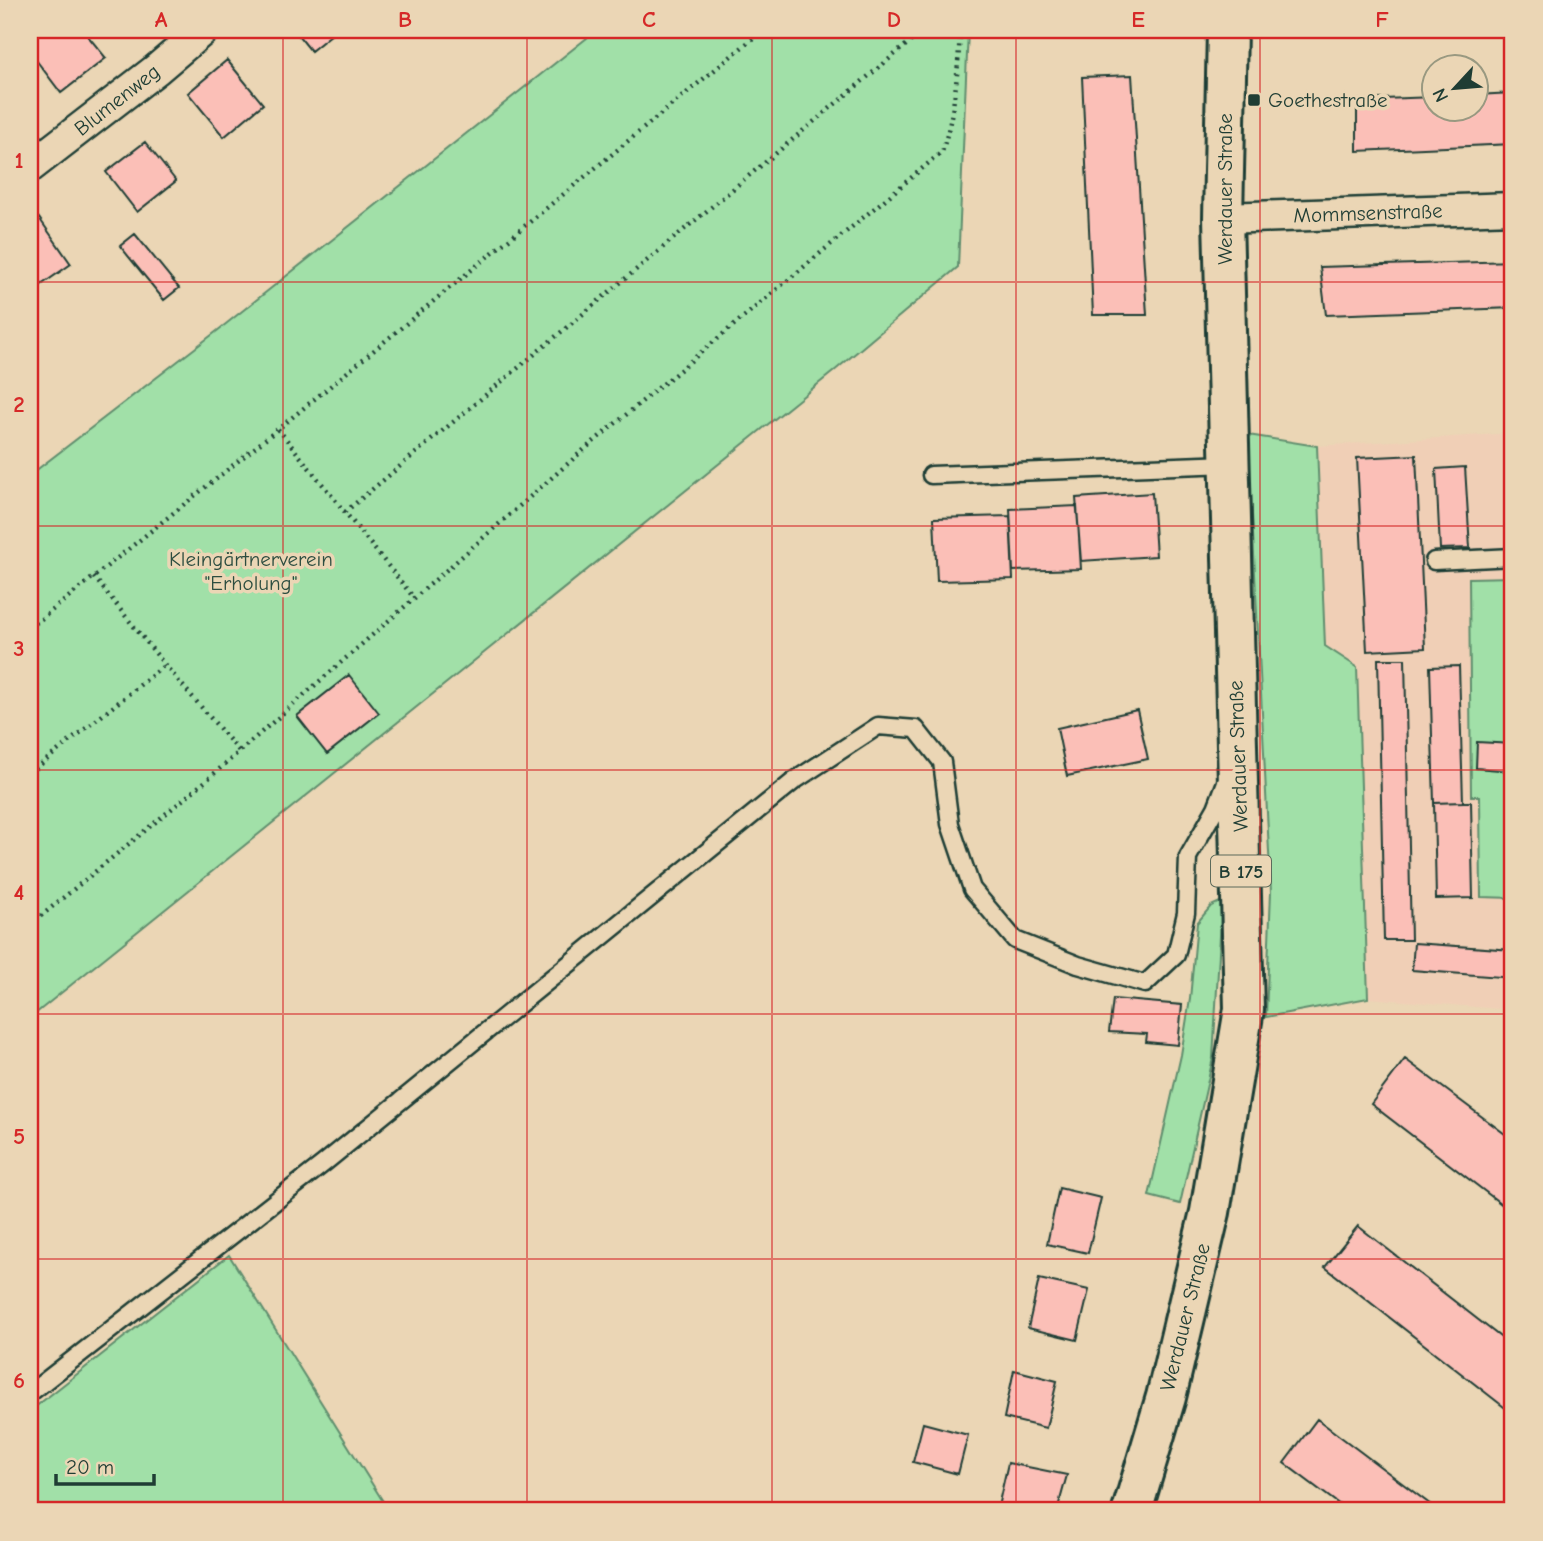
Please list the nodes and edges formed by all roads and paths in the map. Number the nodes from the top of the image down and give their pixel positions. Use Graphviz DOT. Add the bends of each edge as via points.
graph roads {
  1 [pos="203,30"];
  2 [pos="763,30"];
  3 [pos="924,30"];
  4 [pos="960,30"];
  5 [pos="1227,30"];
  6 [pos="30,167"];
  7 [pos="1513,208"];
  8 [pos="1223,218"];
  9 [pos="278,429"];
  10 [pos="1230,464"];
  11 [pos="931,475"];
  12 [pos="345,512"];
  13 [pos="1513,557"];
  14 [pos="1434,561"];
  15 [pos="94,577"];
  16 [pos="414,598"];
  17 [pos="30,628"];
  18 [pos="165,665"];
  19 [pos="239,751"];
  20 [pos="1238,754"];
  21 [pos="30,773"];
  22 [pos="30,925"];
  23 [pos="30,1393"];
  24 [pos="1132,1511"];
  1 -- 6 [label="street, Blumenweg"];
  2 -- 9 [label="path"];
  3 -- 12 [label="path"];
  4 -- 16 [label="path" via="958,79 942,152 580,453"];
  5 -- 8 [label="main road, Werdauer Straße / B 175"];
  7 -- 8 [label="street, Mommsenstraße"];
  8 -- 10 [label="main road, Werdauer Straße / B 175"];
  9 -- 12 [label="path"];
  9 -- 15 [label="path"];
  10 -- 11 [label="lane"];
  10 -- 20 [label="main road, Werdauer Straße / B 175"];
  12 -- 16 [label="path"];
  13 -- 14 [label="lane"];
  15 -- 17 [label="path"];
  15 -- 18 [label="path"];
  16 -- 19 [label="path"];
  18 -- 19 [label="path"];
  18 -- 21 [label="path"];
  19 -- 22 [label="path"];
  20 -- 23 [label="lane" via="1216,808 1188,857 1186,913 1176,955 1145,984 1014,940 972,888 950,824 942,762 916,729 878,726 794,781 323,1164"];
  20 -- 24 [label="main road, Werdauer Straße / B 175" via="1244,1009 1210,1212 1166,1397"];
}
